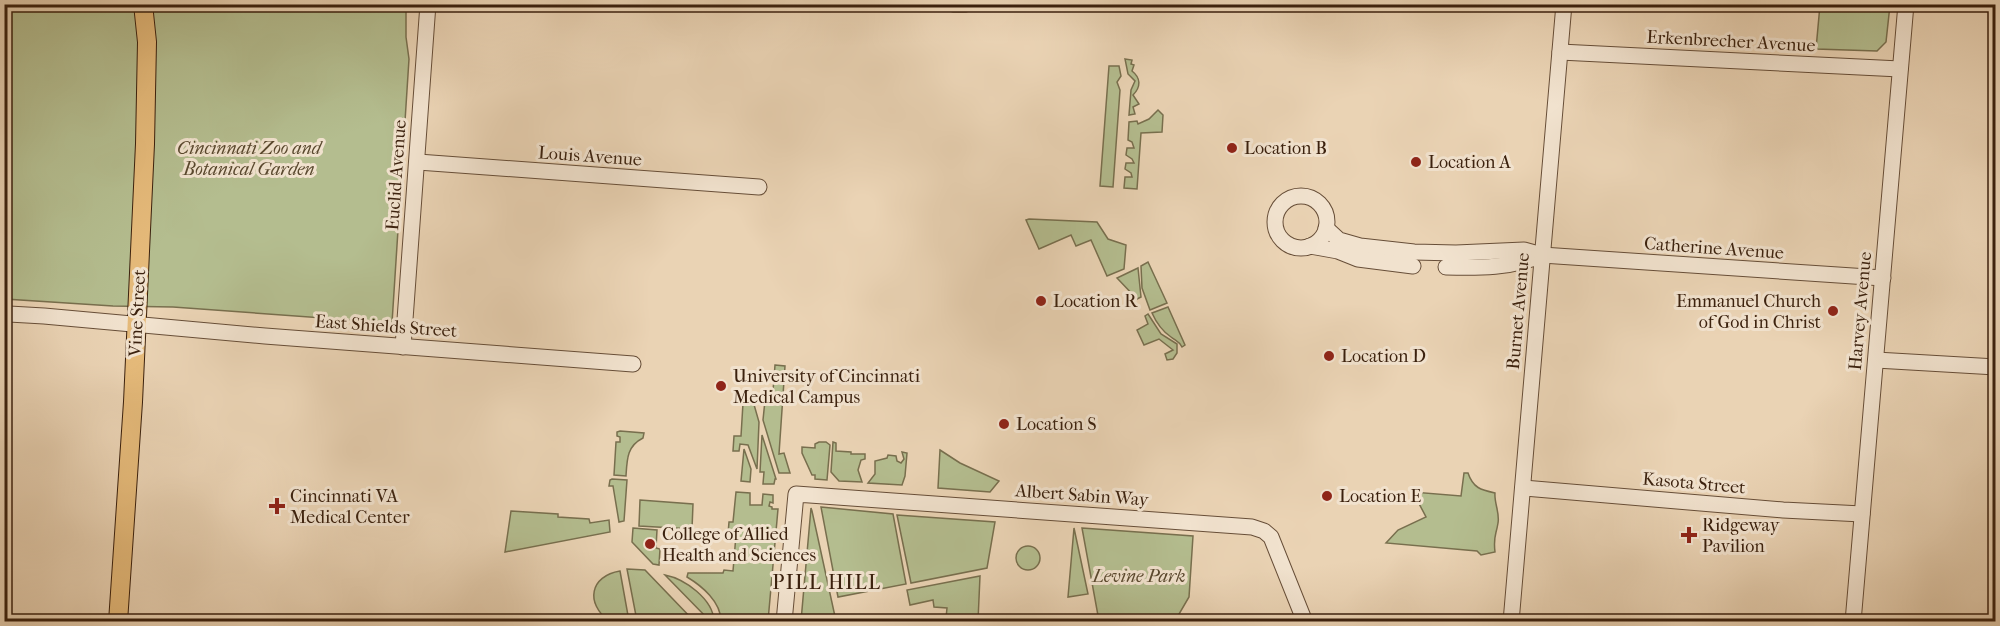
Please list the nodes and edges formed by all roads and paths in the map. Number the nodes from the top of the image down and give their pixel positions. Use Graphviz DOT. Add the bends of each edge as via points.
graph roads {
  1 [pos="142,4"];
  2 [pos="428,4"];
  3 [pos="952,4"];
  4 [pos="966,4"];
  5 [pos="1564,4"];
  6 [pos="1906,4"];
  7 [pos="1560,52"];
  8 [pos="1900,69"];
  9 [pos="417,162"];
  10 [pos="759,187"];
  11 [pos="1326,228"];
  12 [pos="1310,246"];
  13 [pos="1542,255"];
  14 [pos="1413,266"];
  15 [pos="1446,267"];
  16 [pos="1883,278"];
  17 [pos="7,316"];
  18 [pos="136,325"];
  19 [pos="403,347"];
  20 [pos="1876,360"];
  21 [pos="633,364"];
  22 [pos="1995,367"];
  23 [pos="1523,488"];
  24 [pos="1862,514"];
  25 [pos="118,621"];
  26 [pos="784,621"];
  27 [pos="1305,621"];
  28 [pos="1511,621"];
  29 [pos="1853,621"];
  1 -- 18 [label="main road, Vine Street" via="147,90"];
  2 -- 9 [label="street, Euclid Avenue"];
  3 -- 4 [label="street"];
  5 -- 7 [label="street, Burnet Avenue"];
  6 -- 8 [label="street, Harvey Avenue"];
  7 -- 8 [label="street, Erkenbrecher Avenue"];
  7 -- 13 [label="street, Burnet Avenue"];
  8 -- 16 [label="street, Harvey Avenue"];
  9 -- 10 [label="street, Louis Avenue"];
  9 -- 19 [label="street, Euclid Avenue"];
  11 -- 12 [label="street" via="1323,236"];
  11 -- 12 [label="street" via="1325,211 1312,199 1295,197 1281,206 1275,222 1280,238 1294,247"];
  11 -- 13 [label="street, Catherine Avenue" via="1339,240 1360,246 1414,252 1524,250"];
  12 -- 14 [label="street" via="1358,259"];
  13 -- 15 [label="street, Catherine Avenue" via="1522,263"];
  13 -- 16 [label="street, Catherine Avenue"];
  13 -- 23 [label="street, Burnet Avenue"];
  16 -- 20 [label="street, Harvey Avenue"];
  17 -- 18 [label="street, East Shields Street"];
  18 -- 19 [label="street, East Shields Street"];
  18 -- 25 [label="main road, Vine Street"];
  19 -- 21 [label="street, East Shields Street"];
  20 -- 22 [label="street"];
  20 -- 24 [label="street, Harvey Avenue"];
  23 -- 24 [label="street, Kasota Street"];
  23 -- 28 [label="street, Burnet Avenue"];
  24 -- 29 [label="street, Harvey Avenue"];
  26 -- 27 [label="street, Albert Sabin Way" via="796,494 1252,527 1271,537"];
}
